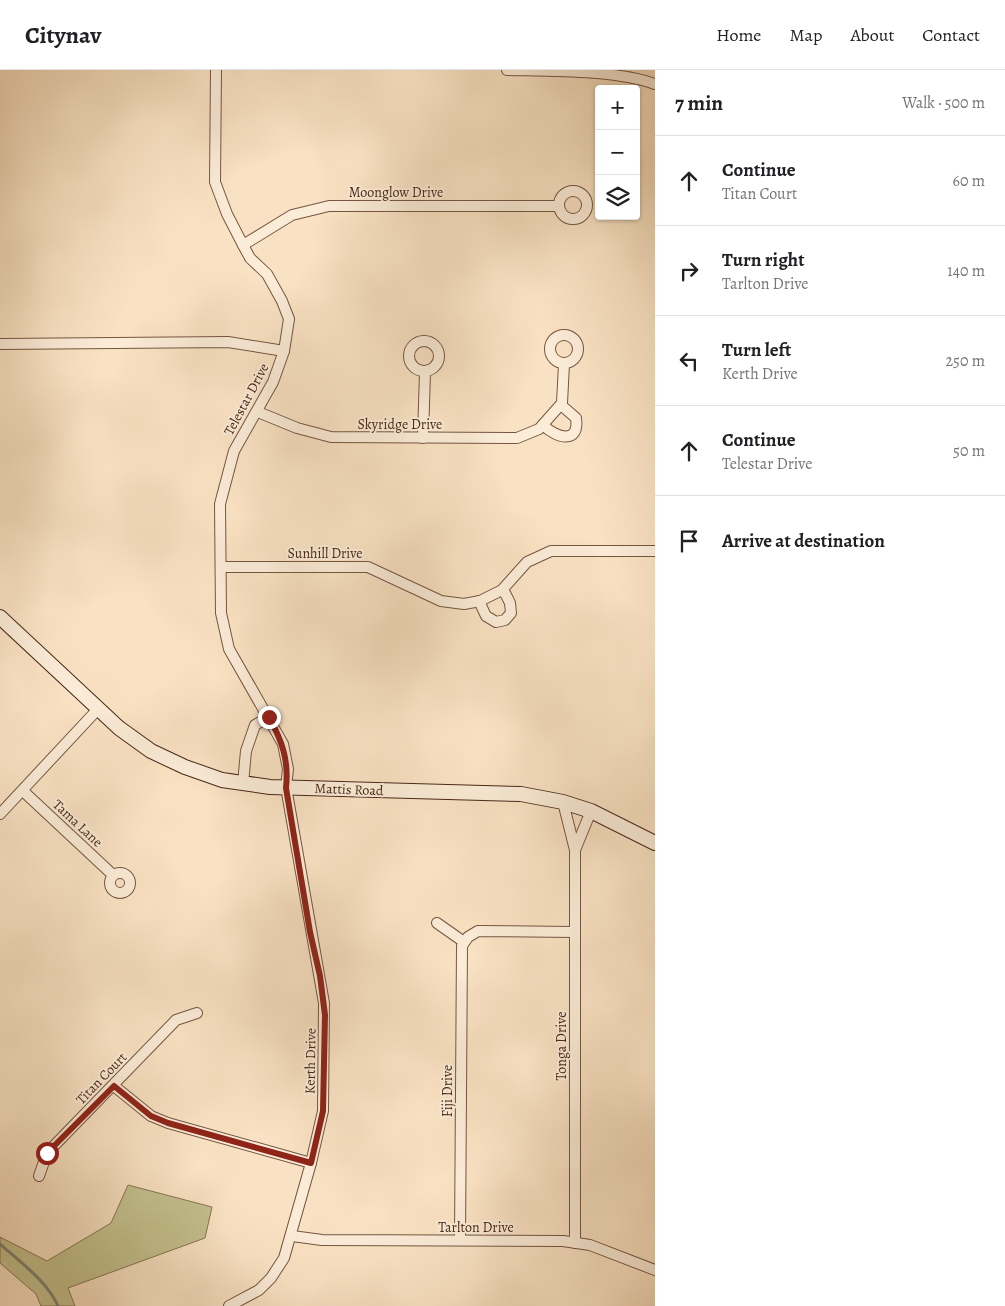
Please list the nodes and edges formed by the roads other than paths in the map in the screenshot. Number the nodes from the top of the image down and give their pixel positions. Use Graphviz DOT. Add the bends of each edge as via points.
graph roads {
  1 [pos="216,70"];
  2 [pos="507,70"];
  3 [pos="655,84"];
  4 [pos="559,206"];
  5 [pos="243,245"];
  6 [pos="0,344"];
  7 [pos="284,351"];
  8 [pos="564,364"];
  9 [pos="424,371"];
  10 [pos="561,405"];
  11 [pos="258,412"];
  12 [pos="543,425"];
  13 [pos="423,438"];
  14 [pos="655,551"];
  15 [pos="222,567"];
  16 [pos="503,589"];
  17 [pos="479,601"];
  18 [pos="0,617"];
  19 [pos="98,709"];
  20 [pos="269,717"];
  21 [pos="243,784"];
  22 [pos="286,788"];
  23 [pos="23,791"];
  24 [pos="563,802"];
  25 [pos="591,811"];
  26 [pos="0,814"];
  27 [pos="655,844"];
  28 [pos="575,850"];
  29 [pos="113,875"];
  30 [pos="437,923"];
  31 [pos="574,932"];
  32 [pos="464,942"];
  33 [pos="197,1013"];
  34 [pos="114,1086"];
  35 [pos="311,1163"];
  36 [pos="39,1176"];
  37 [pos="292,1236"];
  38 [pos="460,1240"];
  39 [pos="575,1243"];
  40 [pos="655,1270"];
  41 [pos="229,1306"];
  1 -- 5 [label="street, Telestar Drive" via="215,182"];
  2 -- 3 [label="street" via="612,74 643,78"];
  4 -- 5 [label="street, Moonglow Drive" via="329,206 292,215"];
  5 -- 7 [label="street, Telestar Drive" via="250,258 267,274 289,319"];
  6 -- 7 [label="street" via="228,342"];
  7 -- 11 [label="street, Telestar Drive"];
  8 -- 10 [label="street"];
  9 -- 13 [label="street"];
  10 -- 12 [label="street, Skyridge Drive"];
  10 -- 12 [label="street" via="576,418 576,430 572,435 563,437 551,433"];
  11 -- 13 [label="street, Skyridge Drive" via="297,428 331,437"];
  11 -- 15 [label="street, Telestar Drive" via="234,451 220,504"];
  12 -- 13 [label="street, Skyridge Drive" via="517,438"];
  14 -- 16 [label="street, Sunhill Drive" via="551,551 527,562"];
  15 -- 17 [label="street, Sunhill Drive" via="368,567 441,601 464,604"];
  15 -- 20 [label="street, Telestar Drive" via="221,613 229,649 246,683"];
  16 -- 17 [label="street, Sunhill Drive"];
  16 -- 17 [label="street" via="511,613 505,620 496,622 486,616"];
  18 -- 19 [label="main road, Mattis Road"];
  19 -- 21 [label="main road, Mattis Road" via="124,732 157,754 203,774"];
  19 -- 23 [label="street"];
  20 -- 21 [label="street" via="255,725 246,751"];
  20 -- 22 [label="street, Telestar Drive" via="283,744 288,769"];
  21 -- 22 [label="main road, Mattis Road"];
  22 -- 24 [label="main road, Mattis Road" via="521,794"];
  22 -- 35 [label="street, Kerth Drive" via="325,1015 323,1111"];
  23 -- 26 [label="street"];
  23 -- 29 [label="street, Tama Lane"];
  24 -- 25 [label="main road, Mattis Road"];
  24 -- 28 [label="street, Tonga Drive"];
  25 -- 27 [label="main road, Mattis Road"];
  25 -- 28 [label="street, Tonga Drive"];
  28 -- 31 [label="street, Tonga Drive"];
  30 -- 32 [label="street"];
  31 -- 32 [label="street" via="478,931"];
  31 -- 39 [label="street, Tonga Drive"];
  32 -- 38 [label="street, Fiji Drive" via="460,955"];
  33 -- 34 [label="street, Titan Court" via="176,1020"];
  34 -- 35 [label="street" via="151,1116 168,1123"];
  34 -- 36 [label="street, Titan Court" via="47,1153"];
  35 -- 37 [label="street, Kerth Drive"];
  37 -- 38 [label="street, Tarlton Drive" via="322,1240"];
  37 -- 41 [label="street, Kerth Drive" via="284,1258 270,1278 259,1290"];
  38 -- 39 [label="street, Tarlton Drive"];
  39 -- 40 [label="street, Tarlton Drive" via="590,1245"];
}
